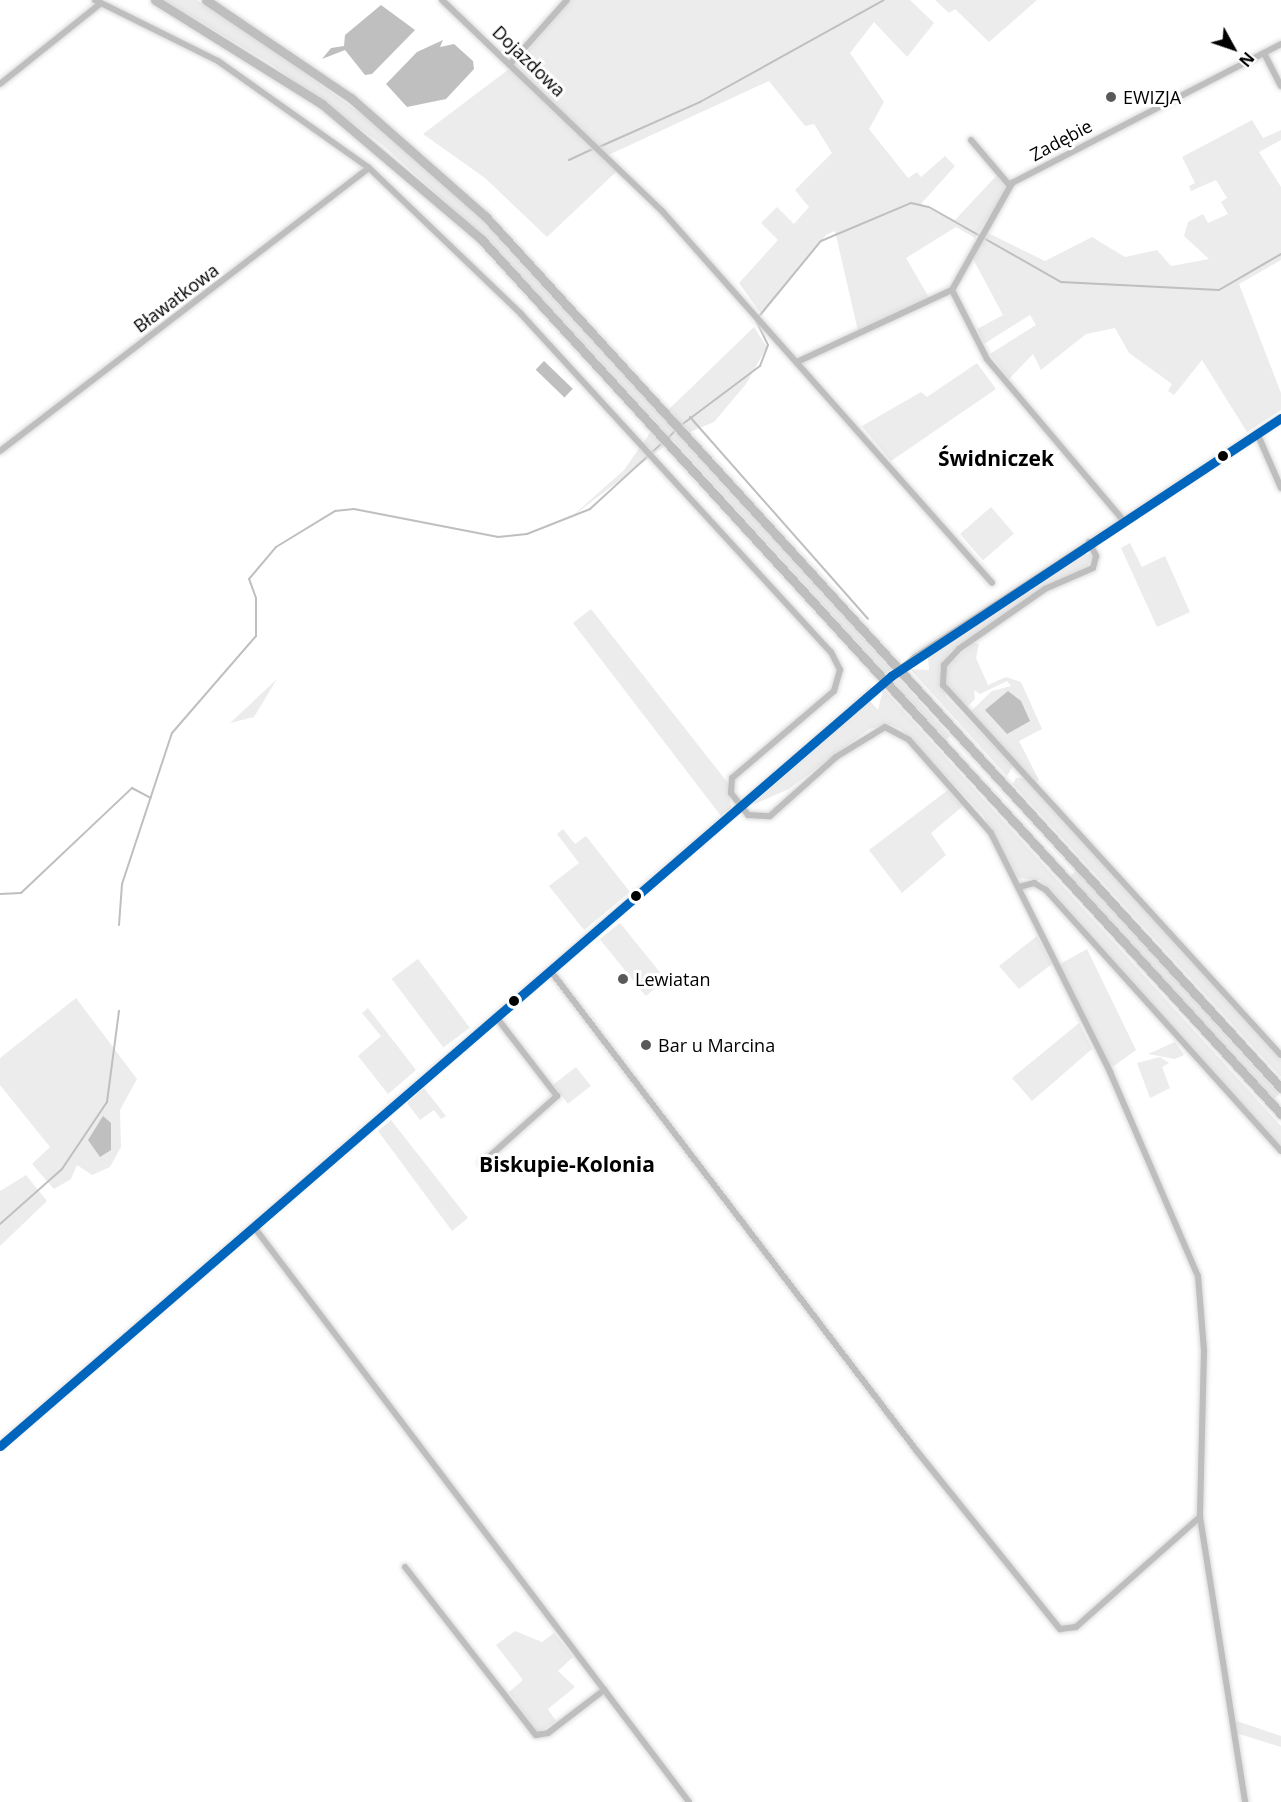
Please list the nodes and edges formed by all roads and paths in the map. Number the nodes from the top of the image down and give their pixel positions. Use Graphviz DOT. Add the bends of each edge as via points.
graph roads {
  1 [pos="155,0"];
  2 [pos="206,0"];
  3 [pos="442,0"];
  4 [pos="567,0"];
  5 [pos="98,1"];
  6 [pos="1281,44"];
  7 [pos="1264,53"];
  8 [pos="511,63"];
  9 [pos="0,84"];
  10 [pos="1281,86"];
  11 [pos="972,140"];
  12 [pos="369,168"];
  13 [pos="1010,186"];
  14 [pos="952,290"];
  15 [pos="799,361"];
  16 [pos="1281,418"];
  17 [pos="1257,433"];
  18 [pos="0,450"];
  19 [pos="1281,488"];
  20 [pos="1123,519"];
  21 [pos="1089,542"];
  22 [pos="992,583"];
  23 [pos="740,807"];
  24 [pos="1018,887"];
  25 [pos="550,970"];
  26 [pos="497,1018"];
  27 [pos="1281,1055"];
  28 [pos="1281,1088"];
  29 [pos="1281,1114"];
  30 [pos="1281,1150"];
  31 [pos="482,1163"];
  32 [pos="254,1227"];
  33 [pos="0,1446"];
  34 [pos="1200,1518"];
  35 [pos="405,1567"];
  36 [pos="604,1690"];
  37 [pos="689,1802"];
  38 [pos="1245,1802"];
  1 -- 29 [label="highway" via="286,79 399,165 509,268"];
  2 -- 28 [label="highway" via="318,73 416,151 509,241"];
  3 -- 8 [label="street, Dojazdowa"];
  4 -- 8 [label="street"];
  5 -- 9 [label="street"];
  5 -- 12 [label="street" via="239,74"];
  6 -- 7 [label="street, Zadębie"];
  7 -- 10 [label="street"];
  7 -- 13 [label="street, Zadębie"];
  8 -- 15 [label="street, Dojazdowa" via="601,151"];
  11 -- 13 [label="street"];
  12 -- 18 [label="street, Bławatkowa"];
  12 -- 23 [label="street" via="514,307 838,663 839,679 829,696 732,778 731,793"];
  13 -- 14 [label="street"];
  14 -- 15 [label="street"];
  14 -- 20 [label="street" via="987,359"];
  15 -- 22 [label="street, Dojazdowa"];
  16 -- 17 [label="street"];
  17 -- 19 [label="street"];
  17 -- 20 [label="street"];
  20 -- 21 [label="street"];
  21 -- 23 [label="street, bridge" via="915,657"];
  21 -- 27 [label="street" via="1096,556 1093,568 1046,589 959,649 944,665 943,685"];
  23 -- 24 [label="street" via="755,819 770,816 865,735 891,728 909,740 984,824"];
  23 -- 25 [label="street"];
  24 -- 30 [label="street" via="1034,883 1046,890"];
  24 -- 34 [label="street" via="1110,1072 1198,1276 1204,1350"];
  25 -- 26 [label="street"];
  25 -- 34 [label="street" via="916,1450 1060,1629 1076,1627"];
  26 -- 31 [label="street" via="556,1096"];
  26 -- 32 [label="street"];
  32 -- 33 [label="street"];
  32 -- 36 [label="street"];
  34 -- 38 [label="street"];
  35 -- 36 [label="street" via="536,1735 548,1733"];
  36 -- 37 [label="street"];
}
